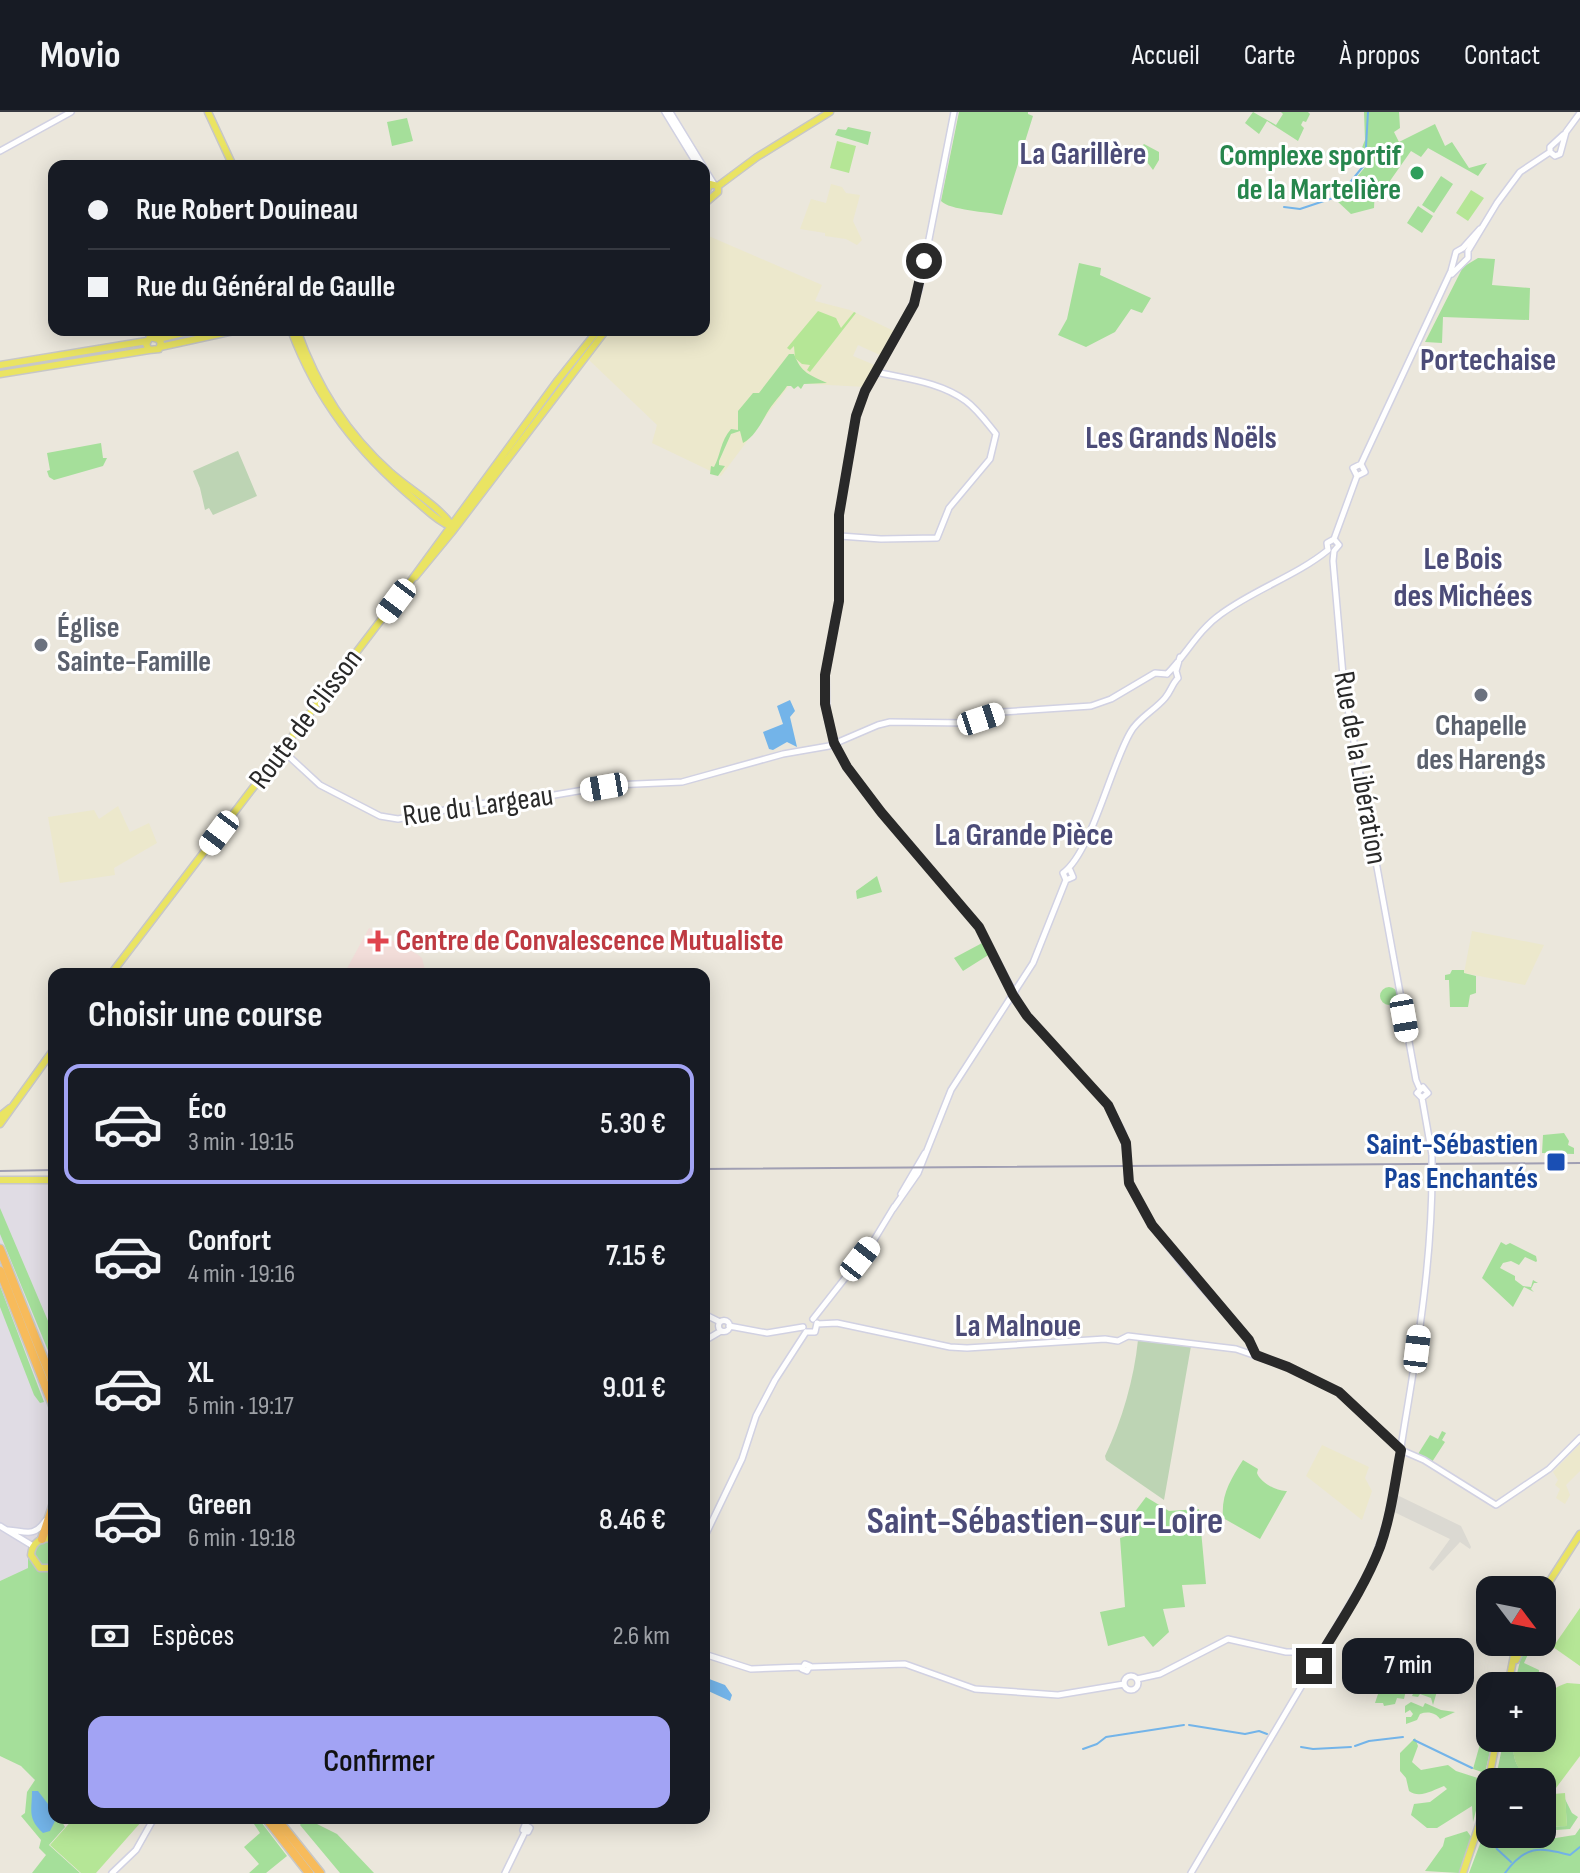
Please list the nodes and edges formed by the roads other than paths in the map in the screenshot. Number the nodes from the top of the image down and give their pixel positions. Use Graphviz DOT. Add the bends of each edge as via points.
graph roads {
  1 [pos="71,112"];
  2 [pos="208,112"];
  3 [pos="668,112"];
  4 [pos="830,112"];
  5 [pos="954,112"];
  6 [pos="1580,113"];
  7 [pos="1559,146"];
  8 [pos="0,151"];
  9 [pos="1550,152"];
  10 [pos="230,160"];
  11 [pos="697,160"];
  12 [pos="711,189"];
  13 [pos="1466,249"];
  14 [pos="1459,260"];
  15 [pos="171,336"];
  16 [pos="210,336"];
  17 [pos="297,336"];
  18 [pos="594,336"];
  19 [pos="601,336"];
  20 [pos="158,339"];
  21 [pos="147,341"];
  22 [pos="160,347"];
  23 [pos="149,350"];
  24 [pos="0,365"];
  25 [pos="878,370"];
  26 [pos="0,374"];
  27 [pos="561,382"];
  28 [pos="450,525"];
  29 [pos="840,536"];
  30 [pos="1331,550"];
  31 [pos="1171,672"];
  32 [pos="1172,682"];
  33 [pos="834,743"];
  34 [pos="282,750"];
  35 [pos="116,968"];
  36 [pos="1013,995"];
  37 [pos="48,1057"];
  38 [pos="10,1108"];
  39 [pos="0,1109"];
  40 [pos="0,1116"];
  41 [pos="0,1124"];
  42 [pos="0,1180"];
  43 [pos="48,1180"];
  44 [pos="0,1249"];
  45 [pos="0,1271"];
  46 [pos="710,1317"];
  47 [pos="720,1322"];
  48 [pos="815,1322"];
  49 [pos="729,1326"];
  50 [pos="805,1329"];
  51 [pos="721,1331"];
  52 [pos="710,1337"];
  53 [pos="1250,1342"];
  54 [pos="1244,1351"];
  55 [pos="1256,1355"];
  56 [pos="48,1367"];
  57 [pos="48,1393"];
  58 [pos="1580,1438"];
  59 [pos="1401,1450"];
  60 [pos="48,1514"];
  61 [pos="48,1520"];
  62 [pos="0,1526"];
  63 [pos="710,1526"];
  64 [pos="8,1530"];
  65 [pos="1580,1534"];
  66 [pos="42,1539"];
  67 [pos="48,1539"];
  68 [pos="33,1546"];
  69 [pos="48,1570"];
  70 [pos="1553,1576"];
  71 [pos="1322,1652"];
  72 [pos="710,1656"];
  73 [pos="1138,1682"];
  74 [pos="1124,1684"];
  75 [pos="1494,1752"];
  76 [pos="151,1824"];
  77 [pos="271,1824"];
  78 [pos="281,1824"];
  79 [pos="528,1824"];
  80 [pos="112,1873"];
  81 [pos="309,1873"];
  82 [pos="320,1873"];
  83 [pos="505,1873"];
  84 [pos="1191,1873"];
  85 [pos="1463,1873"];
  1 -- 8 [label="street"];
  2 -- 10 [label="main road"];
  3 -- 11 [label="street"];
  4 -- 12 [label="main road"];
  5 -- 25 [label="street" via="919,290"];
  6 -- 7 [label="street"];
  7 -- 9 [label="street" via="1550,146"];
  7 -- 9 [label="street" via="1557,156"];
  9 -- 13 [label="street" via="1520,172"];
  13 -- 14 [label="street" via="1468,257"];
  13 -- 14 [label="street" via="1457,250"];
  14 -- 30 [label="street" via="1361,464 1365,472 1357,476 1334,539 1327,543"];
  15 -- 20 [label="main road"];
  16 -- 22 [label="main road"];
  17 -- 28 [label="main road" via="349,429"];
  18 -- 27 [label="main road, Route de Clisson"];
  19 -- 27 [label="main road, Route de Clisson"];
  20 -- 21 [label="main road"];
  20 -- 22 [label="main road"];
  21 -- 23 [label="main road"];
  21 -- 24 [label="main road"];
  22 -- 23 [label="main road"];
  23 -- 26 [label="main road"];
  25 -- 29 [label="street" via="856,416"];
  25 -- 29 [label="street" via="945,389 972,407 996,434 990,459 949,508 937,538"];
  27 -- 28 [label="main road, Route de Clisson"];
  28 -- 34 [label="main road, Route de Clisson"];
  29 -- 33 [label="street" via="839,601 824,692"];
  30 -- 31 [label="street" via="1221,614"];
  30 -- 59 [label="street, Rue de la Libération, bridge" via="1344,687 1419,1087 1428,1090 1422,1098 1432,1155 1429,1253"];
  31 -- 32 [label="street" via="1167,679"];
  31 -- 32 [label="street" via="1178,678"];
  31 -- 33 [label="street, Rue du Largeau" via="1155,673 1098,704 1002,712 966,723 890,722"];
  32 -- 36 [label="street" via="1167,696 1130,734 1070,870 1073,877 1066,880 1036,957"];
  33 -- 34 [label="street, Rue du Largeau" via="682,782 613,785 398,819 380,816 320,785"];
  33 -- 36 [label="street" via="864,790 979,927"];
  34 -- 35 [label="main road, Route de Clisson"];
  36 -- 48 [label="street" via="951,1090 925,1153 893,1209"];
  36 -- 53 [label="street, bridge" via="1108,1105 1123,1133 1134,1194 1152,1225"];
  37 -- 38 [label="main road"];
  38 -- 39 [label="street"];
  38 -- 40 [label="main road"];
  38 -- 41 [label="main road"];
  42 -- 43 [label="main road"];
  44 -- 56 [label="highway"];
  45 -- 57 [label="highway"];
  46 -- 47 [label="street"];
  47 -- 49 [label="street"];
  47 -- 51 [label="street"];
  48 -- 50 [label="street" via="806,1320"];
  48 -- 50 [label="street" via="815,1332"];
  48 -- 54 [label="street" via="950,1347 1118,1341 1128,1336"];
  49 -- 50 [label="street" via="767,1333"];
  49 -- 51 [label="street"];
  50 -- 63 [label="street" via="756,1416"];
  51 -- 52 [label="street"];
  53 -- 54 [label="street"];
  53 -- 55 [label="street"];
  54 -- 55 [label="street"];
  55 -- 59 [label="street" via="1339,1392"];
  58 -- 59 [label="street" via="1549,1469 1493,1504"];
  59 -- 71 [label="street" via="1379,1548"];
  60 -- 64 [label="street" via="36,1531"];
  61 -- 66 [label="highway"];
  62 -- 64 [label="street"];
  64 -- 68 [label="street"];
  65 -- 70 [label="main road"];
  66 -- 67 [label="main road"];
  66 -- 68 [label="main road"];
  68 -- 69 [label="main road" via="35,1564"];
  71 -- 73 [label="street" via="1286,1652 1228,1639"];
  71 -- 84 [label="street"];
  72 -- 74 [label="street" via="751,1669 802,1667 806,1672 810,1667 905,1664 975,1689 1058,1695"];
  73 -- 74 [label="street" via="1130,1690"];
  73 -- 74 [label="street" via="1133,1676"];
  75 -- 85 [label="main road"];
  76 -- 80 [label="street" via="136,1850"];
  77 -- 81 [label="highway"];
  78 -- 82 [label="highway"];
  79 -- 83 [label="street"];
}
